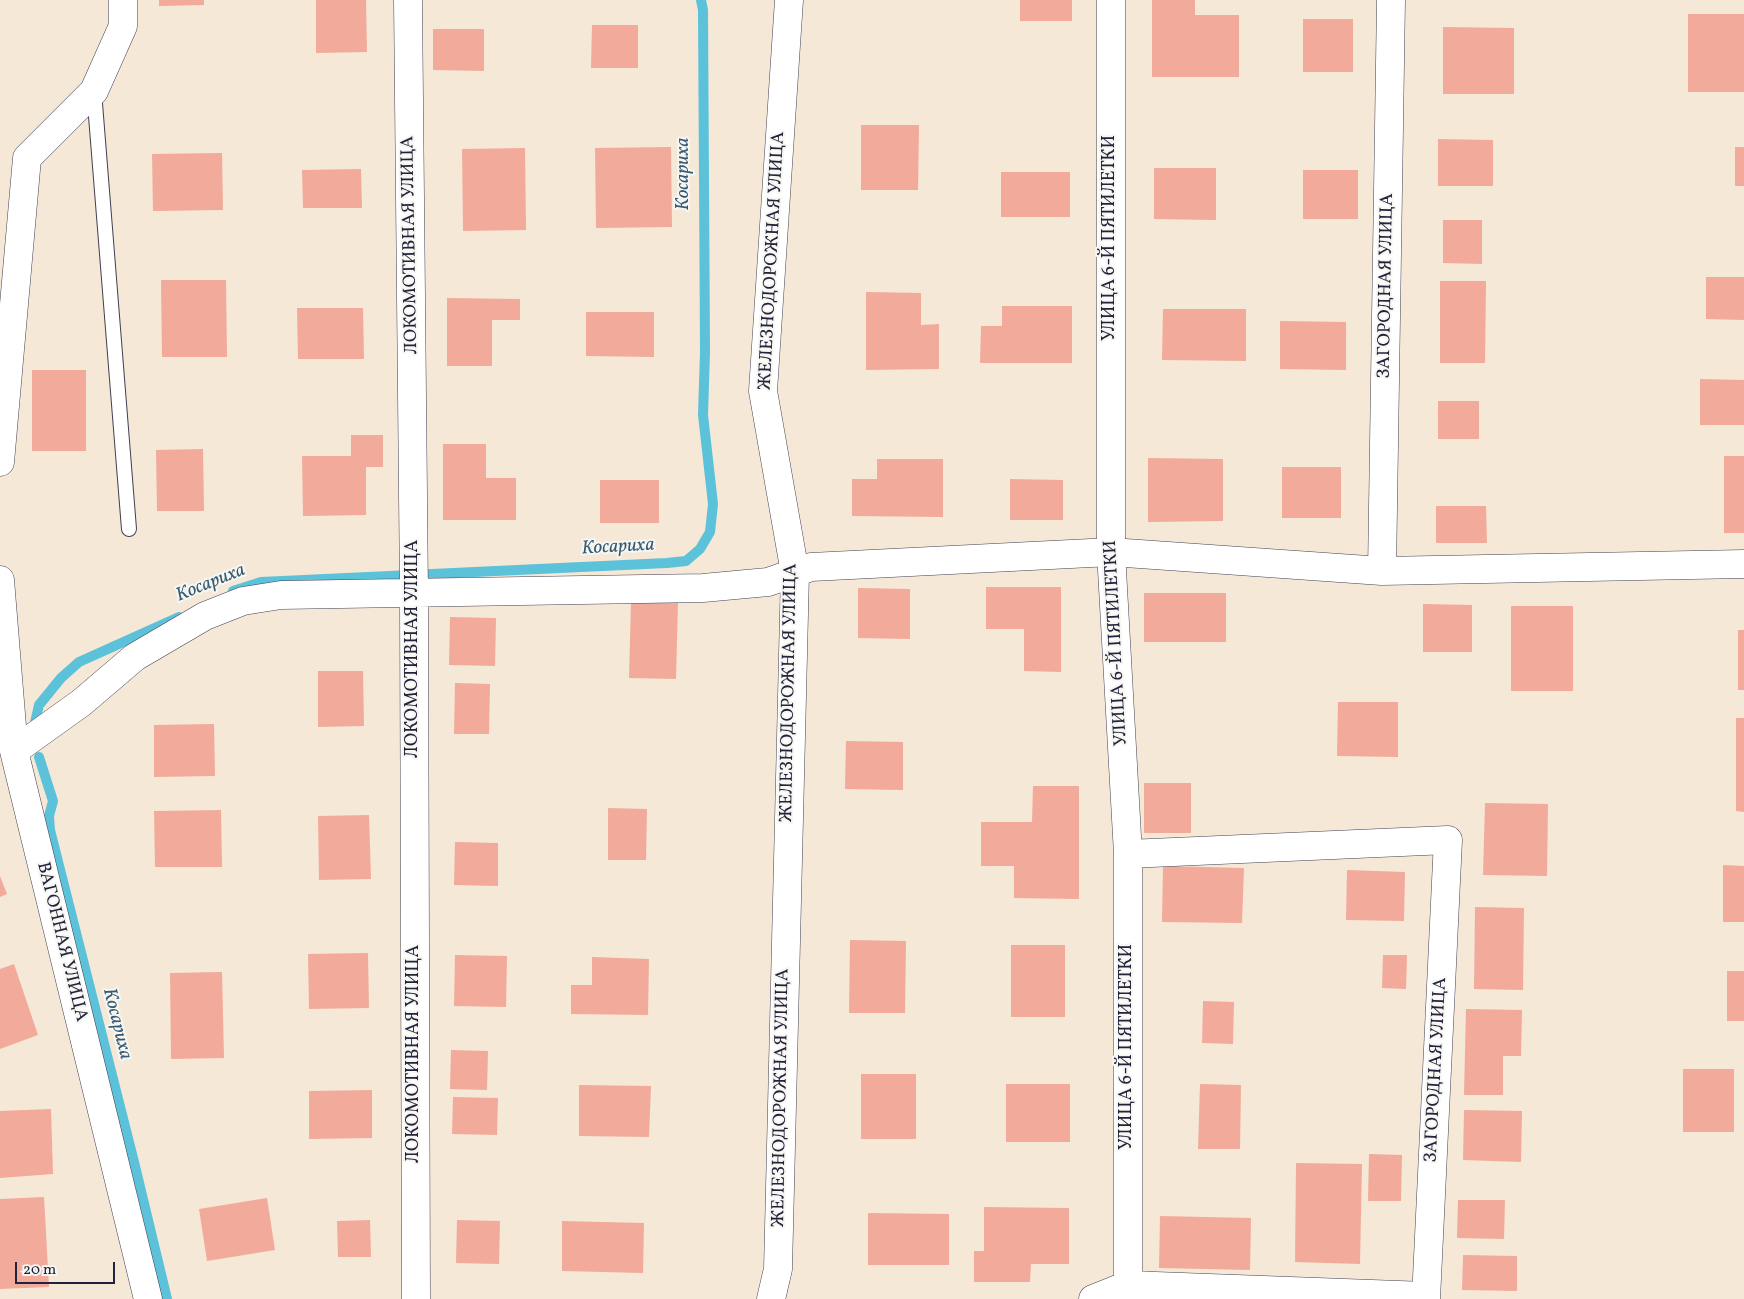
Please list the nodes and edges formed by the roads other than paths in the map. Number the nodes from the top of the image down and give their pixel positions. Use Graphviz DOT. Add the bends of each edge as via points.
graph roads {
  1 [pos="123,0"];
  2 [pos="408,0"];
  3 [pos="789,0"];
  4 [pos="1111,0"];
  5 [pos="1391,0"];
  6 [pos="94,92"];
  7 [pos="0,462"];
  8 [pos="129,529"];
  9 [pos="1111,552"];
  10 [pos="1744,564"];
  11 [pos="1382,571"];
  12 [pos="795,573"];
  13 [pos="0,580"];
  14 [pos="414,593"];
  15 [pos="14,751"];
  16 [pos="1128,854"];
  17 [pos="1128,1292"];
  18 [pos="1426,1297"];
  19 [pos="148,1299"];
  20 [pos="416,1299"];
  21 [pos="771,1299"];
  22 [pos="1093,1299"];
  1 -- 6 [label="street" via="123,26"];
  2 -- 14 [label="street, ЛОКОМОТИВНАЯ УЛИЦА"];
  3 -- 12 [label="street, ЖЕЛЕЗНОДОРОЖНАЯ УЛИЦА" via="763,391"];
  4 -- 9 [label="street, УЛИЦА 6-Й ПЯТИЛЕТКИ"];
  5 -- 11 [label="street, ЗАГОРОДНАЯ УЛИЦА"];
  6 -- 7 [label="street" via="27,158"];
  6 -- 8 [label="lane"];
  9 -- 11 [label="street"];
  9 -- 12 [label="street" via="811,567"];
  9 -- 16 [label="street, УЛИЦА 6-Й ПЯТИЛЕТКИ"];
  10 -- 11 [label="street"];
  12 -- 14 [label="street" via="768,582 703,588"];
  12 -- 21 [label="street, ЖЕЛЕЗНОДОРОЖНАЯ УЛИЦА" via="778,1269"];
  13 -- 15 [label="street, ВАГОННАЯ УЛИЦА"];
  14 -- 15 [label="street" via="281,595 243,601 205,616 135,657 81,703"];
  14 -- 20 [label="street, ЛОКОМОТИВНАЯ УЛИЦА"];
  15 -- 19 [label="street, ВАГОННАЯ УЛИЦА"];
  16 -- 17 [label="street, УЛИЦА 6-Й ПЯТИЛЕТКИ"];
  16 -- 18 [label="street, ЗАГОРОДНАЯ УЛИЦА" via="1448,840"];
  17 -- 18 [label="street"];
  17 -- 22 [label="street"];
}
